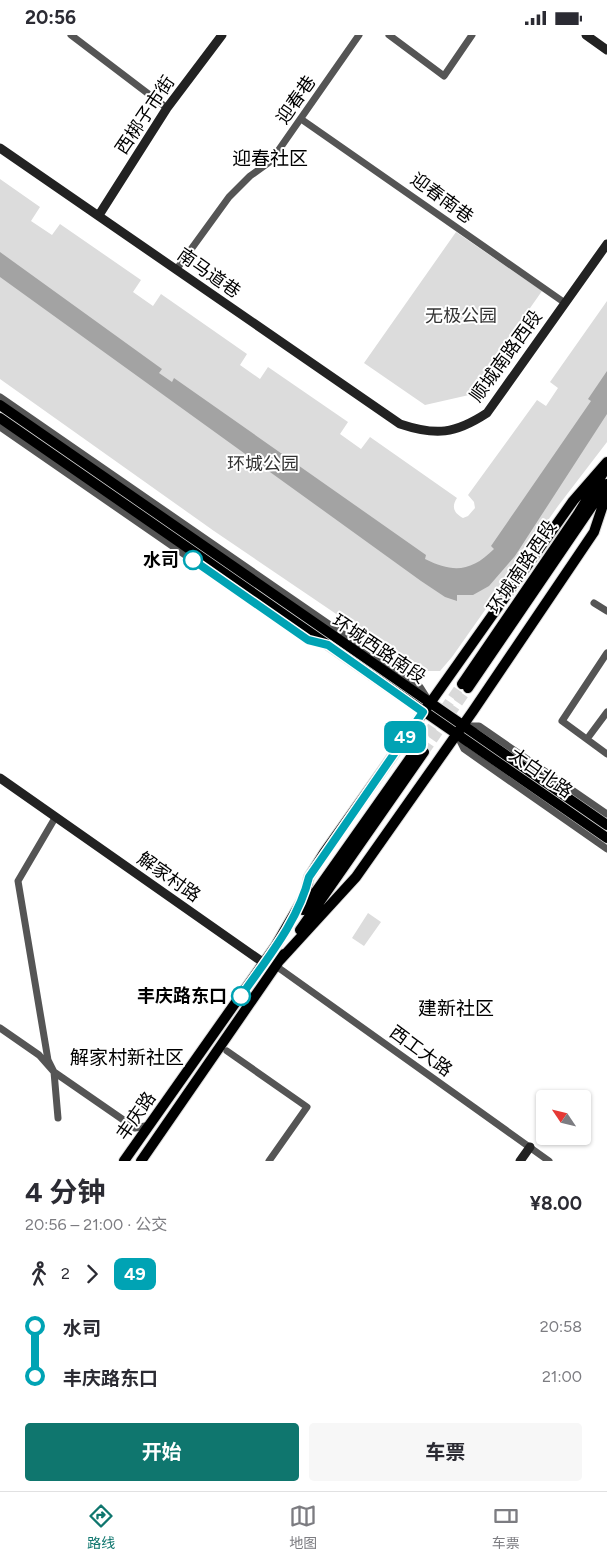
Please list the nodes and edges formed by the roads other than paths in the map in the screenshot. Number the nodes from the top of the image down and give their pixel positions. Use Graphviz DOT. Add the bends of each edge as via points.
graph roads {
  1 [pos="71,35"];
  2 [pos="222,35"];
  3 [pos="359,35"];
  4 [pos="389,35"];
  5 [pos="472,35"];
  6 [pos="586,35"];
  7 [pos="607,50"];
  8 [pos="167,108"];
  9 [pos="301,119"];
  10 [pos="0,148"];
  11 [pos="99,215"];
  12 [pos="607,244"];
  13 [pos="176,270"];
  14 [pos="566,303"];
  15 [pos="0,397"];
  16 [pos="0,405"];
  17 [pos="0,418"];
  18 [pos="400,424"];
  19 [pos="0,427"];
  20 [pos="607,462"];
  21 [pos="607,467"];
  22 [pos="607,484"];
  23 [pos="607,493"];
  24 [pos="594,603"];
  25 [pos="607,611"];
  26 [pos="305,618"];
  27 [pos="325,621"];
  28 [pos="328,645"];
  29 [pos="607,653"];
  30 [pos="429,703"];
  31 [pos="423,712"];
  32 [pos="607,712"];
  33 [pos="460,730"];
  34 [pos="587,739"];
  35 [pos="607,753"];
  36 [pos="0,778"];
  37 [pos="607,814"];
  38 [pos="55,817"];
  39 [pos="607,825"];
  40 [pos="607,838"];
  41 [pos="607,849"];
  42 [pos="276,945"];
  43 [pos="264,963"];
  44 [pos="278,963"];
  45 [pos="0,1028"];
  46 [pos="227,1051"];
  47 [pos="54,1072"];
  48 [pos="58,1118"];
  49 [pos="150,1125"];
  50 [pos="530,1147"];
  51 [pos="124,1161"];
  52 [pos="140,1161"];
  53 [pos="270,1161"];
  54 [pos="520,1161"];
  55 [pos="549,1161"];
  1 -- 8 [label="street"];
  2 -- 8 [label="street, 西梆子市街"];
  3 -- 9 [label="street, 迎春巷"];
  4 -- 5 [label="street" via="444,75"];
  6 -- 7 [label="street"];
  8 -- 11 [label="street, 西梆子市街"];
  9 -- 13 [label="street, 迎春巷" via="271,161 229,197"];
  9 -- 14 [label="street, 迎春南巷"];
  10 -- 11 [label="street, 南马道巷"];
  11 -- 13 [label="street, 南马道巷"];
  12 -- 14 [label="street, 顺城南路西段"];
  13 -- 18 [label="street, 南马道巷"];
  14 -- 18 [label="street, 顺城南路西段" via="487,413 468,426 445,432 422,431"];
  15 -- 27 [label="street, 环城西路南段"];
  16 -- 26 [label="main road, 环城西路南段"];
  17 -- 28 [label="main road, 环城西路南段"];
  19 -- 28 [label="street, 环城西路南段" via="308,640"];
  20 -- 30 [label="main road" via="573,501"];
  21 -- 22 [label="main road, 环城南路西段" via="465,686"];
  23 -- 33 [label="main road" via="594,532"];
  24 -- 25 [label="street"];
  26 -- 27 [label="street"];
  26 -- 30 [label="main road, 环城西路南段"];
  27 -- 30 [label="street, 环城西路南段" via="420,687"];
  28 -- 31 [label="main road, 环城西路南段"];
  29 -- 34 [label="street" via="562,721"];
  30 -- 31 [label="main road"];
  30 -- 33 [label="main road"];
  31 -- 33 [label="main road, 环城西路南段"];
  31 -- 42 [label="main road" via="309,877 305,895"];
  32 -- 34 [label="street"];
  33 -- 37 [label="street" via="479,726"];
  33 -- 39 [label="main road, 太白北路"];
  33 -- 40 [label="main road, 太白北路"];
  33 -- 41 [label="street" via="464,749"];
  33 -- 44 [label="main road" via="356,877"];
  34 -- 35 [label="street"];
  36 -- 38 [label="street, 解家村路"];
  38 -- 43 [label="street, 解家村路"];
  38 -- 47 [label="street" via="18,881 48,1060"];
  42 -- 43 [label="main road, 丰庆路"];
  42 -- 44 [label="main road, 丰庆路" via="421,750"];
  43 -- 49 [label="main road, 丰庆路"];
  44 -- 50 [label="street, 西工大路"];
  44 -- 52 [label="main road, 丰庆路"];
  45 -- 47 [label="street" via="39,1055"];
  46 -- 53 [label="street" via="307,1107"];
  47 -- 48 [label="street"];
  47 -- 49 [label="street" via="135,1128"];
  49 -- 51 [label="main road, 丰庆路"];
  50 -- 54 [label="street"];
  50 -- 55 [label="street, 西工大路"];
}
